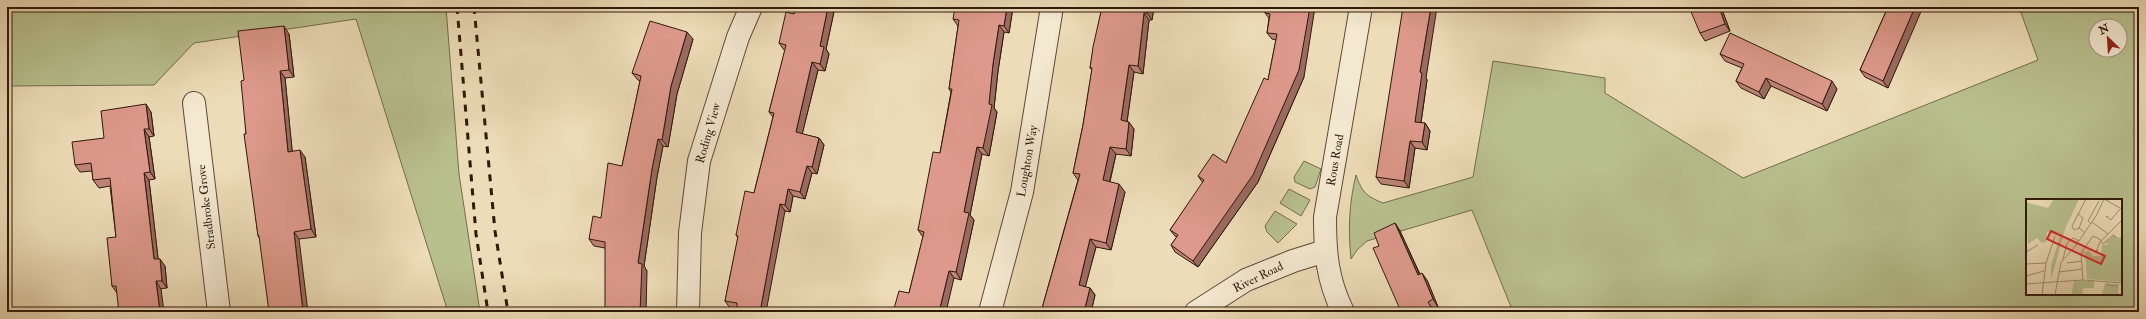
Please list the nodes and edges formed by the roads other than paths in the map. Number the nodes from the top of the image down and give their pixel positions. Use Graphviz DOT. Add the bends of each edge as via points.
graph roads {
  1 [pos="751,7"];
  2 [pos="1052,7"];
  3 [pos="1361,7"];
  4 [pos="194,103"];
  5 [pos="1325,251"];
  6 [pos="219,312"];
  7 [pos="688,312"];
  8 [pos="990,312"];
  9 [pos="1196,312"];
  10 [pos="1343,312"];
  1 -- 7 [label="street, Roding View" via="738,37 699,161 690,233"];
  2 -- 8 [label="street, Loughton Way" via="1022,192"];
  3 -- 5 [label="street, Rous Road" via="1325,217"];
  4 -- 6 [label="street, Stradbroke Grove"];
  5 -- 9 [label="street, River Road" via="1246,280"];
  5 -- 10 [label="street, Rous Road" via="1330,282"];
}
